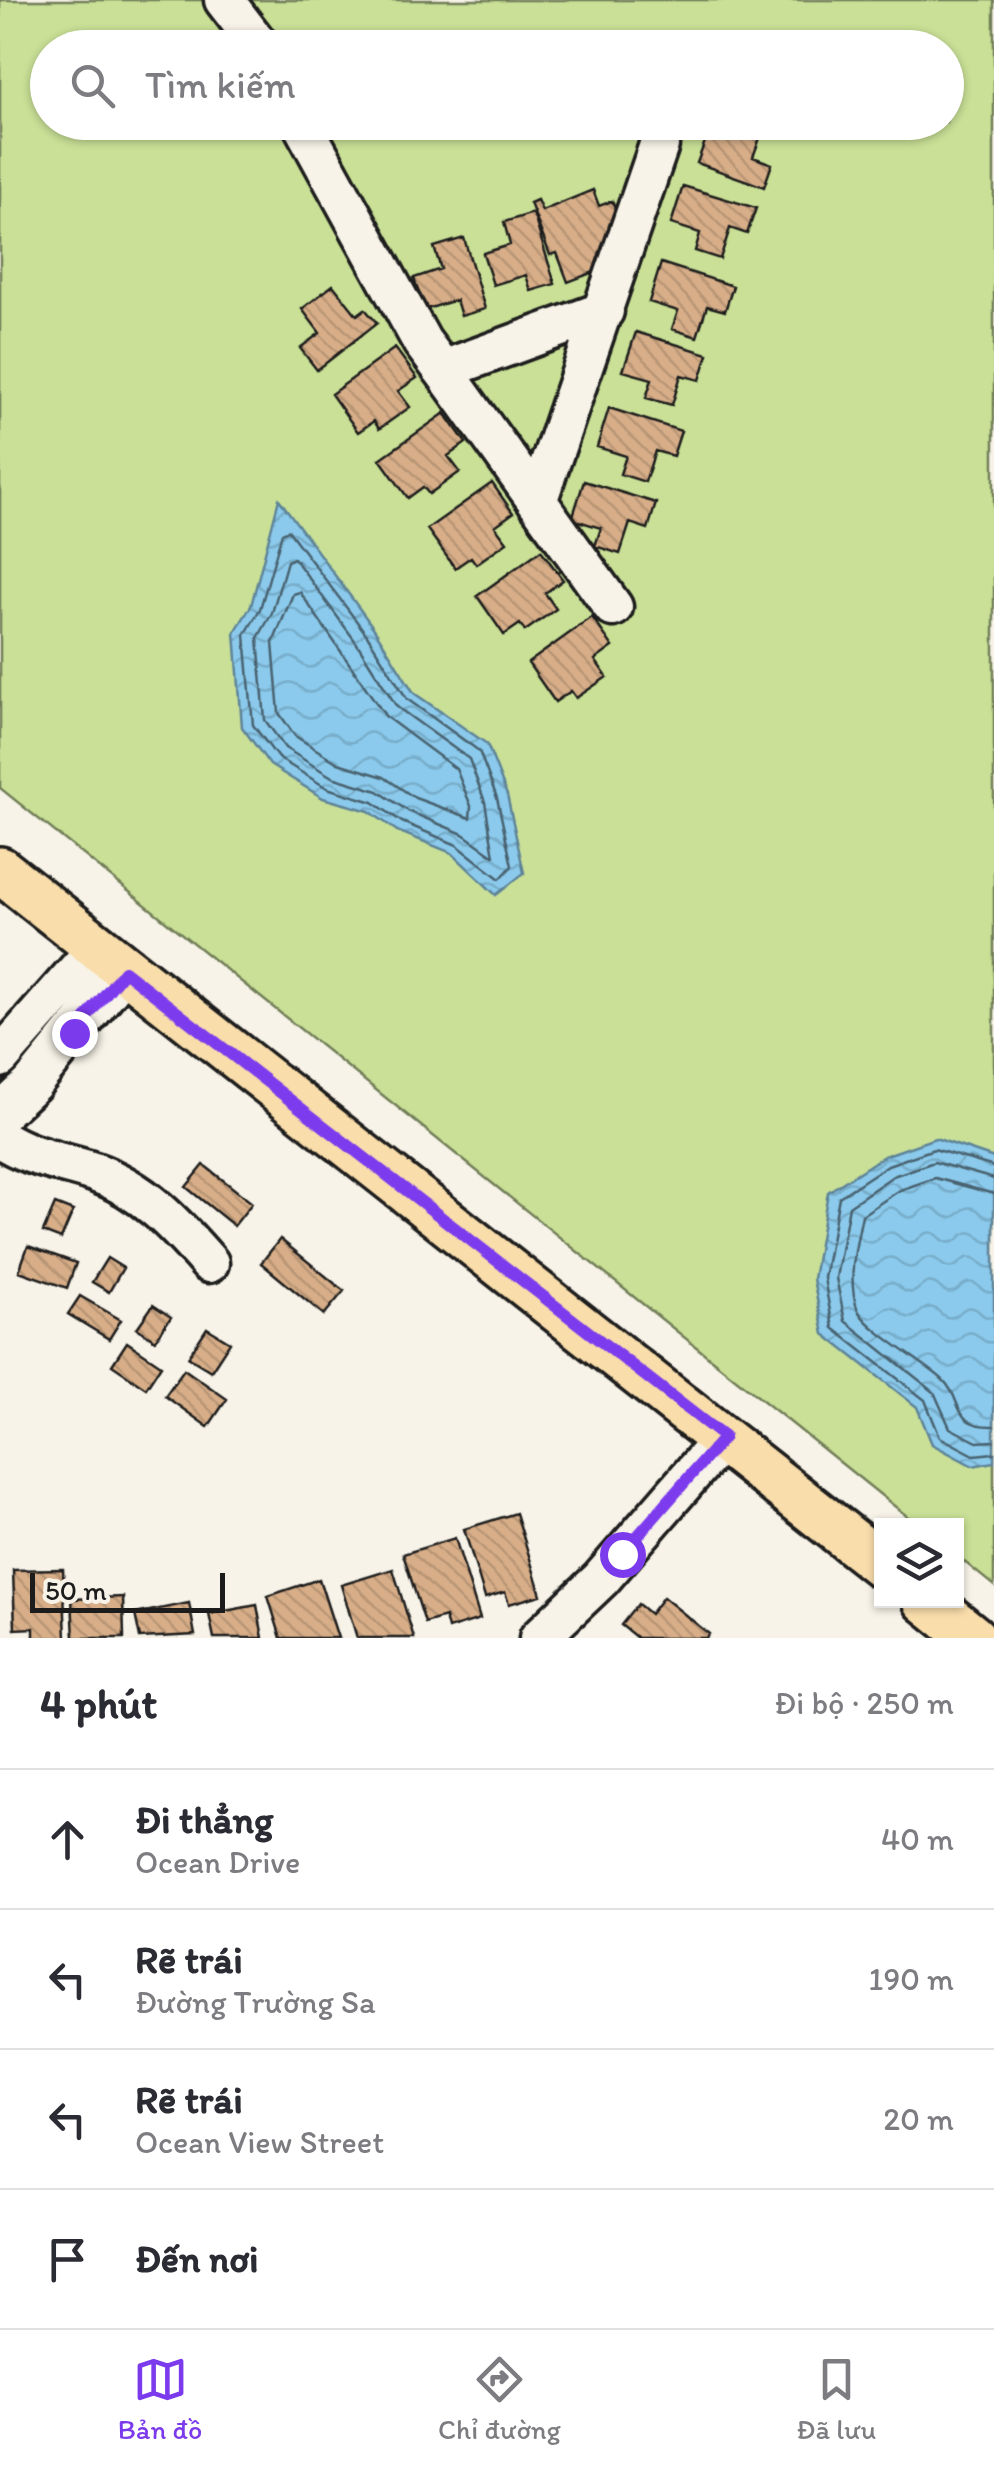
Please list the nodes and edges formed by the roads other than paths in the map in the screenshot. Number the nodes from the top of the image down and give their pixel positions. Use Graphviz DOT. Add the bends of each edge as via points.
graph roads {
  1 [pos="224,0"];
  2 [pos="248,30"];
  3 [pos="311,140"];
  4 [pos="659,146"];
  5 [pos="604,311"];
  6 [pos="443,370"];
  7 [pos="538,499"];
  8 [pos="612,608"];
  9 [pos="0,870"];
  10 [pos="110,960"];
  11 [pos="0,1058"];
  12 [pos="0,1114"];
  13 [pos="0,1138"];
  14 [pos="209,1263"];
  15 [pos="724,1437"];
  16 [pos="874,1558"];
  17 [pos="936,1608"];
  18 [pos="539,1638"];
  19 [pos="973,1638"];
  1 -- 2 [label="street"];
  3 -- 6 [label="street"];
  4 -- 5 [label="street"];
  5 -- 6 [label="street"];
  5 -- 7 [label="street"];
  6 -- 7 [label="street"];
  7 -- 8 [label="street"];
  9 -- 10 [label="main road"];
  10 -- 11 [label="street"];
  10 -- 12 [label="street" via="32,1084"];
  10 -- 15 [label="main road"];
  13 -- 14 [label="street" via="28,1156 98,1173 146,1199"];
  15 -- 16 [label="main road"];
  15 -- 18 [label="street" via="602,1579"];
  17 -- 19 [label="main road"];
}
